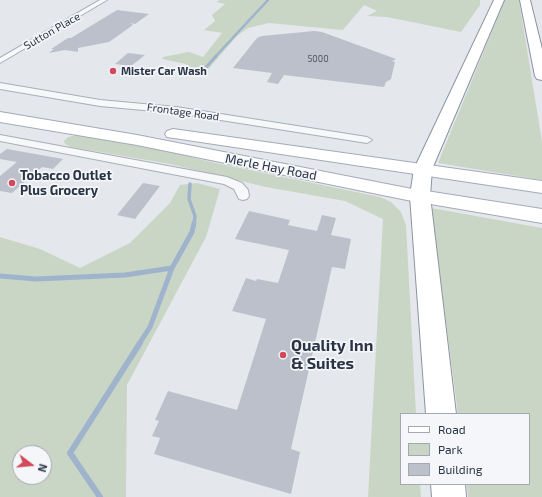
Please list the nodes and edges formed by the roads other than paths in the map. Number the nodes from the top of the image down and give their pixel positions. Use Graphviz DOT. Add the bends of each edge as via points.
graph roads {
  1 [pos="104,0"];
  2 [pos="499,0"];
  3 [pos="525,0"];
  4 [pos="0,61"];
  5 [pos="542,76"];
  6 [pos="0,86"];
  7 [pos="0,106"];
  8 [pos="0,117"];
  9 [pos="0,138"];
  10 [pos="367,140"];
  11 [pos="423,169"];
  12 [pos="542,187"];
  13 [pos="244,196"];
  14 [pos="420,196"];
  15 [pos="542,216"];
  16 [pos="441,413"];
  17 [pos="448,485"];
  18 [pos="450,497"];
  1 -- 4 [label="street, Sutton Place"];
  2 -- 11 [label="main road"];
  3 -- 5 [label="main road"];
  6 -- 10 [label="street, Frontage Road" via="100,103 176,110"];
  7 -- 11 [label="main road, Merle Hay Road"];
  8 -- 14 [label="main road, Merle Hay Road" via="137,140"];
  9 -- 13 [label="street" via="227,181 238,186"];
  11 -- 12 [label="main road, Merle Hay Road"];
  11 -- 14 [label="main road"];
  14 -- 15 [label="main road, Merle Hay Road"];
  14 -- 16 [label="main road"];
  17 -- 18 [label="main road"];
}
